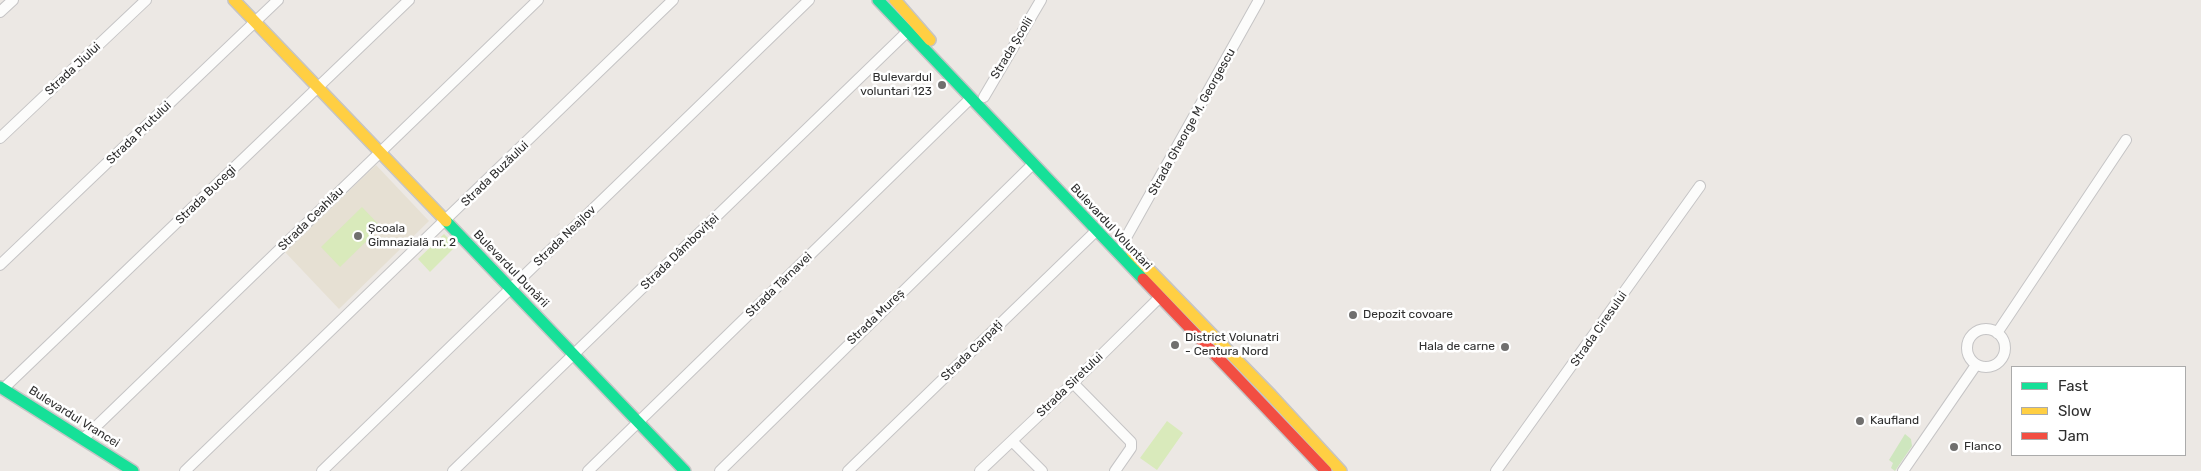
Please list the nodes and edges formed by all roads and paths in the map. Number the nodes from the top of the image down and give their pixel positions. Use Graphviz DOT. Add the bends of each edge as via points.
graph roads {
  1 [pos="13,0"];
  2 [pos="146,0"];
  3 [pos="234,0"];
  4 [pos="278,0"];
  5 [pos="409,0"];
  6 [pos="538,0"];
  7 [pos="673,0"];
  8 [pos="809,0"];
  9 [pos="878,0"];
  10 [pos="895,0"];
  11 [pos="1041,0"];
  12 [pos="1259,0"];
  13 [pos="0,12"];
  14 [pos="255,22"];
  15 [pos="907,32"];
  16 [pos="318,88"];
  17 [pos="984,97"];
  18 [pos="970,99"];
  19 [pos="0,138"];
  20 [pos="2126,140"];
  21 [pos="380,152"];
  22 [pos="1033,164"];
  23 [pos="1700,186"];
  24 [pos="446,221"];
  25 [pos="1096,231"];
  26 [pos="1123,243"];
  27 [pos="0,265"];
  28 [pos="511,288"];
  29 [pos="1159,298"];
  30 [pos="1998,333"];
  31 [pos="574,355"];
  32 [pos="1976,365"];
  33 [pos="1073,383"];
  34 [pos="2,388"];
  35 [pos="639,422"];
  36 [pos="83,439"];
  37 [pos="1012,441"];
  38 [pos="132,471"];
  39 [pos="185,471"];
  40 [pos="322,471"];
  41 [pos="452,471"];
  42 [pos="588,471"];
  43 [pos="685,471"];
  44 [pos="720,471"];
  45 [pos="848,471"];
  46 [pos="980,471"];
  47 [pos="1042,471"];
  48 [pos="1115,471"];
  49 [pos="1326,471"];
  50 [pos="1341,471"];
  51 [pos="1496,471"];
  52 [pos="1903,471"];
  1 -- 13 [label="street"];
  2 -- 19 [label="street, Strada Jiului"];
  3 -- 14 [label="main road, Bulevardul Dunării"];
  4 -- 14 [label="street, Strada Prutului"];
  5 -- 16 [label="street, Strada Bucegi"];
  6 -- 21 [label="street, Strada Ceahlău"];
  7 -- 24 [label="street, Strada Buzăului"];
  8 -- 28 [label="street, Strada Neajlov"];
  9 -- 15 [label="main road, Bulevardul Voluntari"];
  10 -- 17 [label="main road, Bulevardul Voluntari"];
  11 -- 17 [label="street, Strada Școlii"];
  12 -- 26 [label="street, Strada Gheorge M. Georgescu"];
  14 -- 16 [label="main road, Bulevardul Dunării"];
  14 -- 27 [label="street, Strada Prutului"];
  15 -- 18 [label="main road, Bulevardul Voluntari"];
  15 -- 31 [label="street, Strada Dâmboviței"];
  16 -- 21 [label="main road, Bulevardul Dunării"];
  16 -- 34 [label="street, Strada Bucegi"];
  17 -- 26 [label="main road, Bulevardul Voluntari"];
  18 -- 22 [label="main road, Bulevardul Voluntari"];
  18 -- 35 [label="street, Strada Târnavei"];
  20 -- 30 [label="street"];
  21 -- 24 [label="main road, Bulevardul Dunării"];
  21 -- 36 [label="street, Strada Ceahlău"];
  22 -- 25 [label="main road, Bulevardul Voluntari"];
  22 -- 44 [label="street, Strada Mureș"];
  23 -- 51 [label="street, Strada Ciresului"];
  24 -- 28 [label="main road, Bulevardul Dunării"];
  24 -- 39 [label="street, Strada Buzăului"];
  25 -- 29 [label="main road, Bulevardul Voluntari"];
  25 -- 45 [label="street, Strada Carpați"];
  26 -- 50 [label="main road, Bulevardul Voluntari"];
  28 -- 31 [label="main road, Bulevardul Dunării"];
  28 -- 40 [label="street, Strada Neajlov"];
  29 -- 33 [label="street, Strada Siretului"];
  29 -- 49 [label="main road, Bulevardul Voluntari"];
  30 -- 32 [label="street" via="2005,348 2002,359 1993,366"];
  30 -- 32 [label="street" via="1982,329 1970,338 1968,356"];
  31 -- 35 [label="main road, Bulevardul Dunării"];
  31 -- 41 [label="street, Strada Dâmboviței"];
  32 -- 52 [label="street"];
  33 -- 37 [label="street, Strada Siretului"];
  33 -- 48 [label="street" via="1131,442 1131,448"];
  34 -- 36 [label="main road, Bulevardul Vrancei"];
  35 -- 42 [label="street, Strada Târnavei"];
  35 -- 43 [label="main road, Bulevardul Dunării"];
  36 -- 38 [label="main road, Bulevardul Vrancei"];
  37 -- 46 [label="street, Strada Siretului"];
  37 -- 47 [label="street"];
}
